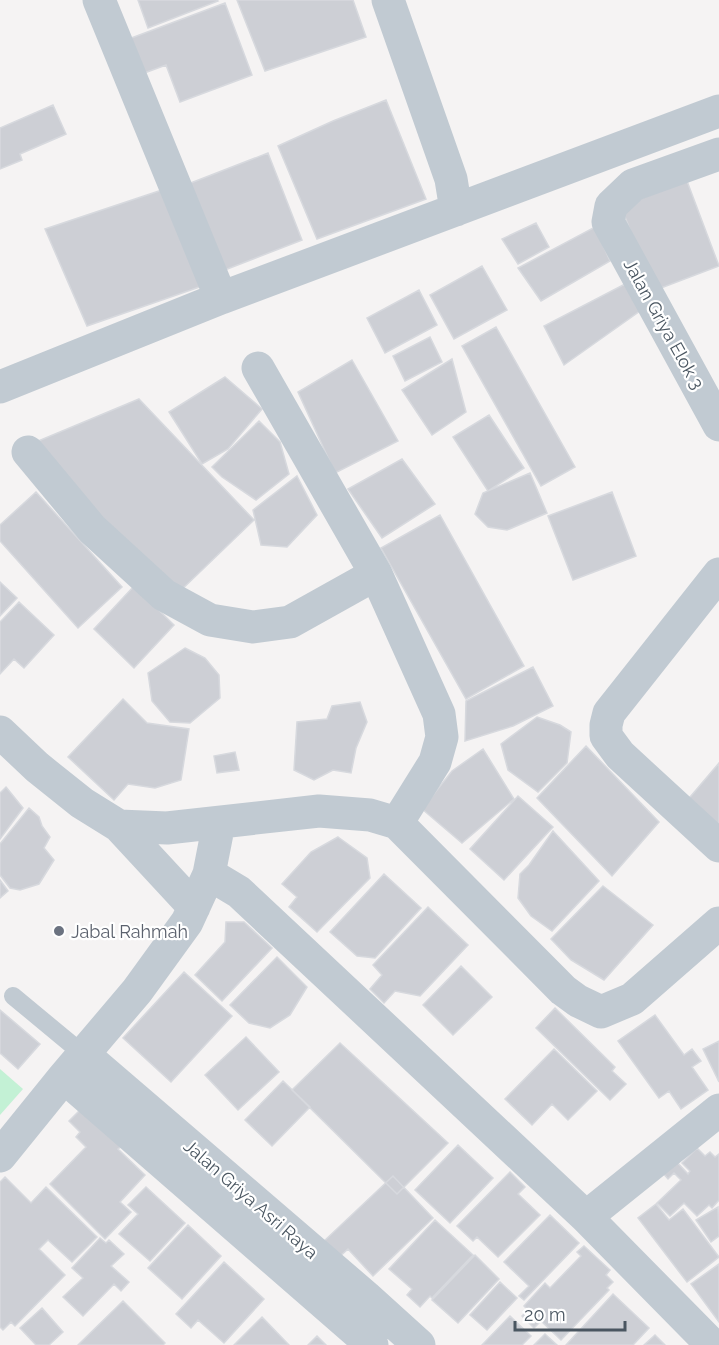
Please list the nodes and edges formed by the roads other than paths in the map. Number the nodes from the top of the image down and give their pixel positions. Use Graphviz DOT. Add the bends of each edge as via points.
graph roads {
  1 [pos="99,0"];
  2 [pos="388,0"];
  3 [pos="719,111"];
  4 [pos="719,154"];
  5 [pos="456,210"];
  6 [pos="221,298"];
  7 [pos="258,368"];
  8 [pos="0,387"];
  9 [pos="719,425"];
  10 [pos="28,452"];
  11 [pos="376,574"];
  12 [pos="719,574"];
  13 [pos="0,732"];
  14 [pos="219,823"];
  15 [pos="397,823"];
  16 [pos="119,826"];
  17 [pos="719,846"];
  18 [pos="209,874"];
  19 [pos="194,907"];
  20 [pos="719,923"];
  21 [pos="13,996"];
  22 [pos="73,1065"];
  23 [pos="719,1110"];
  24 [pos="0,1156"];
  25 [pos="586,1217"];
  26 [pos="356,1309"];
  27 [pos="372,1345"];
  28 [pos="419,1345"];
  29 [pos="712,1345"];
  1 -- 6 [label="street"];
  2 -- 5 [label="street" via="451,179"];
  3 -- 5 [label="street"];
  4 -- 9 [label="street, Jalan Griya Elok 3" via="633,185 611,206 608,222"];
  5 -- 6 [label="street"];
  6 -- 8 [label="street"];
  7 -- 11 [label="street"];
  10 -- 11 [label="street" via="100,536 164,595 210,620 253,627 290,622"];
  11 -- 15 [label="street" via="439,714 442,737 435,762"];
  12 -- 17 [label="street" via="609,713 606,736 620,755"];
  13 -- 16 [label="street" via="82,803"];
  14 -- 15 [label="street" via="319,811 370,815"];
  14 -- 16 [label="street" via="167,828"];
  14 -- 18 [label="street"];
  15 -- 20 [label="street" via="563,990 601,1012 632,999"];
  16 -- 19 [label="street"];
  18 -- 19 [label="street"];
  18 -- 25 [label="street" via="239,892"];
  19 -- 22 [label="street" via="137,991"];
  21 -- 22 [label="lane"];
  22 -- 24 [label="street"];
  22 -- 26 [label="street, Jalan Griya Asri Raya"];
  23 -- 25 [label="street"];
  25 -- 29 [label="street"];
  26 -- 27 [label="street, Jalan Griya Asri Raya"];
  26 -- 28 [label="street, Jalan Griya Asri Raya"];
}
